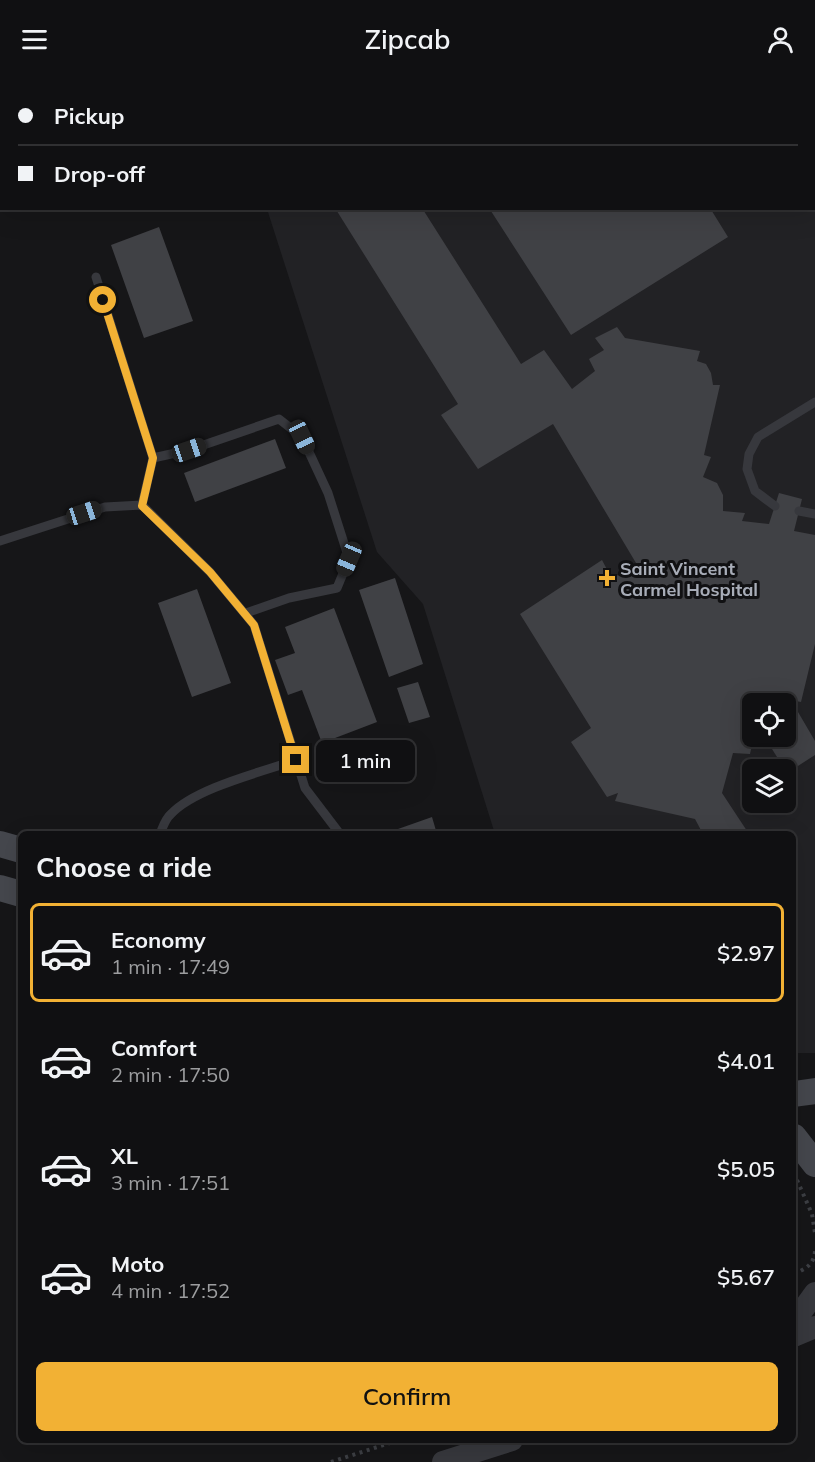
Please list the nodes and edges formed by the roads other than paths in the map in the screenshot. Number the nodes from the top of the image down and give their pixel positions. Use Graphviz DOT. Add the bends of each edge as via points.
graph roads {
  1 [pos="96,277"];
  2 [pos="815,402"];
  3 [pos="153,458"];
  4 [pos="142,506"];
  5 [pos="775,506"];
  6 [pos="799,511"];
  7 [pos="815,514"];
  8 [pos="0,541"];
  9 [pos="246,613"];
  10 [pos="296,760"];
  11 [pos="160,831"];
  12 [pos="338,831"];
  13 [pos="0,844"];
  14 [pos="18,849"];
  15 [pos="0,888"];
  16 [pos="18,893"];
  17 [pos="815,1092"];
  18 [pos="796,1094"];
  19 [pos="796,1140"];
  20 [pos="815,1164"];
  21 [pos="815,1293"];
  22 [pos="796,1319"];
  23 [pos="815,1327"];
  24 [pos="796,1335"];
  25 [pos="503,1443"];
  26 [pos="443,1462"];
  1 -- 3 [label="lane"];
  2 -- 5 [label="lane" via="758,437 748,454 747,469 755,491"];
  3 -- 4 [label="lane"];
  3 -- 9 [label="lane" via="189,450 279,419 302,437 328,493 349,559 337,588 289,598"];
  4 -- 8 [label="lane" via="105,507"];
  4 -- 9 [label="lane"];
  6 -- 7 [label="lane"];
  9 -- 10 [label="lane" via="254,625"];
  10 -- 11 [label="lane" via="210,790 183,804 165,820"];
  10 -- 12 [label="lane" via="305,788"];
  13 -- 14 [label="main road"];
  15 -- 16 [label="main road"];
  17 -- 18 [label="main road"];
  19 -- 20 [label="main road"];
  21 -- 22 [label="street"];
  23 -- 24 [label="street"];
  25 -- 26 [label="street"];
}
